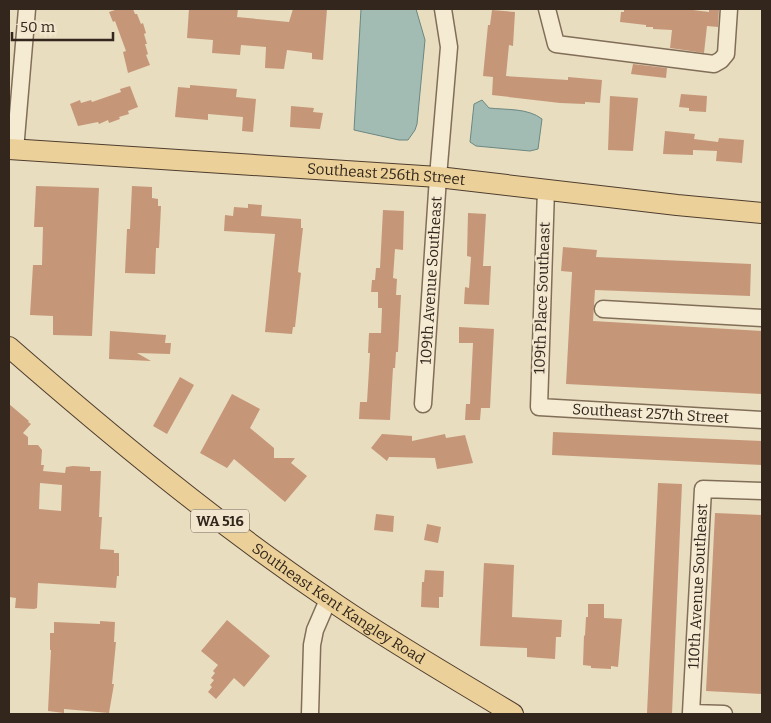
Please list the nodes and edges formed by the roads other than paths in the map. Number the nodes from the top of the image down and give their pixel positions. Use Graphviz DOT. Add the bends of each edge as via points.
graph roads {
  1 [pos="27,9"];
  2 [pos="443,9"];
  3 [pos="547,9"];
  4 [pos="729,9"];
  5 [pos="12,150"];
  6 [pos="438,177"];
  7 [pos="546,189"];
  8 [pos="762,213"];
  9 [pos="603,309"];
  10 [pos="762,318"];
  11 [pos="9,348"];
  12 [pos="423,404"];
  13 [pos="539,407"];
  14 [pos="762,420"];
  15 [pos="762,491"];
  16 [pos="328,600"];
  17 [pos="310,714"];
  18 [pos="513,714"];
  19 [pos="721,714"];
  1 -- 5 [label="street"];
  2 -- 6 [label="street, 109th Avenue Southeast" via="448,47"];
  3 -- 4 [label="street" via="556,44 714,64 726,54"];
  5 -- 6 [label="main road, Southeast 256th Street"];
  6 -- 7 [label="main road, Southeast 256th Street"];
  6 -- 12 [label="street, 109th Avenue Southeast"];
  7 -- 8 [label="main road, Southeast 256th Street"];
  7 -- 13 [label="street, 109th Place Southeast"];
  9 -- 10 [label="street"];
  11 -- 16 [label="main road, Southeast Kent Kangley Road / WA 516" via="169,483"];
  13 -- 14 [label="street, Southeast 257th Street"];
  15 -- 19 [label="street, 110th Avenue Southeast" via="703,489 691,712"];
  16 -- 17 [label="street" via="314,630"];
  16 -- 18 [label="main road, Southeast Kent Kangley Road / WA 516"];
}
